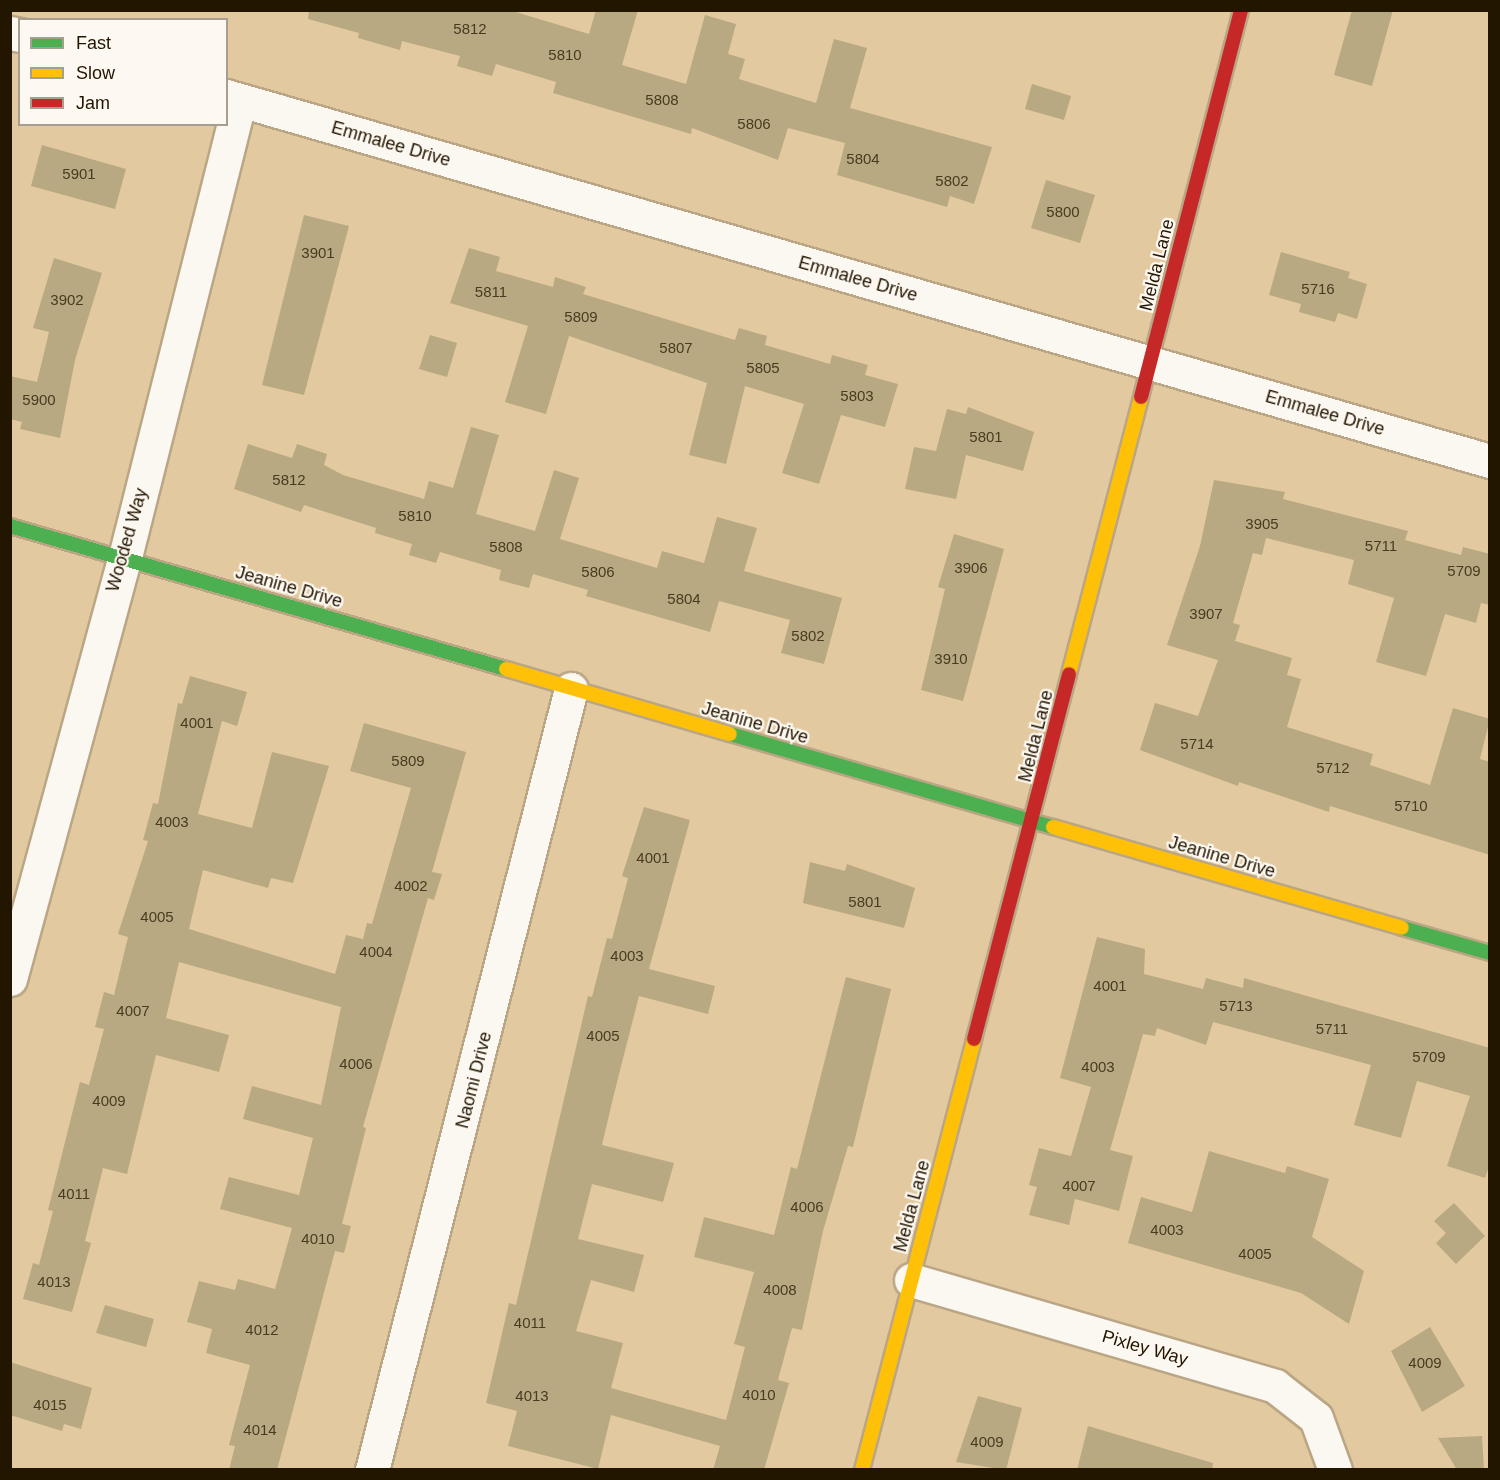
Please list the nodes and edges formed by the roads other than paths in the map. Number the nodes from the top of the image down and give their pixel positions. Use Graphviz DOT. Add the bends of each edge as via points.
graph roads {
  1 [pos="1241,10"];
  2 [pos="233,98"];
  3 [pos="228,119"];
  4 [pos="226,126"];
  5 [pos="1151,363"];
  6 [pos="1490,461"];
  7 [pos="10,526"];
  8 [pos="125,557"];
  9 [pos="571,689"];
  10 [pos="1032,823"];
  11 [pos="1490,953"];
  12 [pos="10,979"];
  13 [pos="911,1280"];
  14 [pos="372,1470"];
  15 [pos="862,1470"];
  16 [pos="1335,1470"];
  1 -- 5 [label="street, Melda Lane"];
  2 -- 3 [label="street, Wooded Way"];
  2 -- 5 [label="street, Emmalee Drive"];
  4 -- 8 [label="street, Wooded Way"];
  5 -- 6 [label="street, Emmalee Drive"];
  5 -- 10 [label="street, Melda Lane"];
  7 -- 8 [label="street, Jeanine Drive"];
  8 -- 9 [label="street, Jeanine Drive"];
  8 -- 12 [label="street, Wooded Way"];
  9 -- 10 [label="street, Jeanine Drive"];
  9 -- 14 [label="street, Naomi Drive"];
  10 -- 11 [label="street, Jeanine Drive"];
  10 -- 13 [label="street, Melda Lane"];
  13 -- 15 [label="street, Melda Lane"];
  13 -- 16 [label="street, Pixley Way" via="1275,1386 1316,1418"];
}
